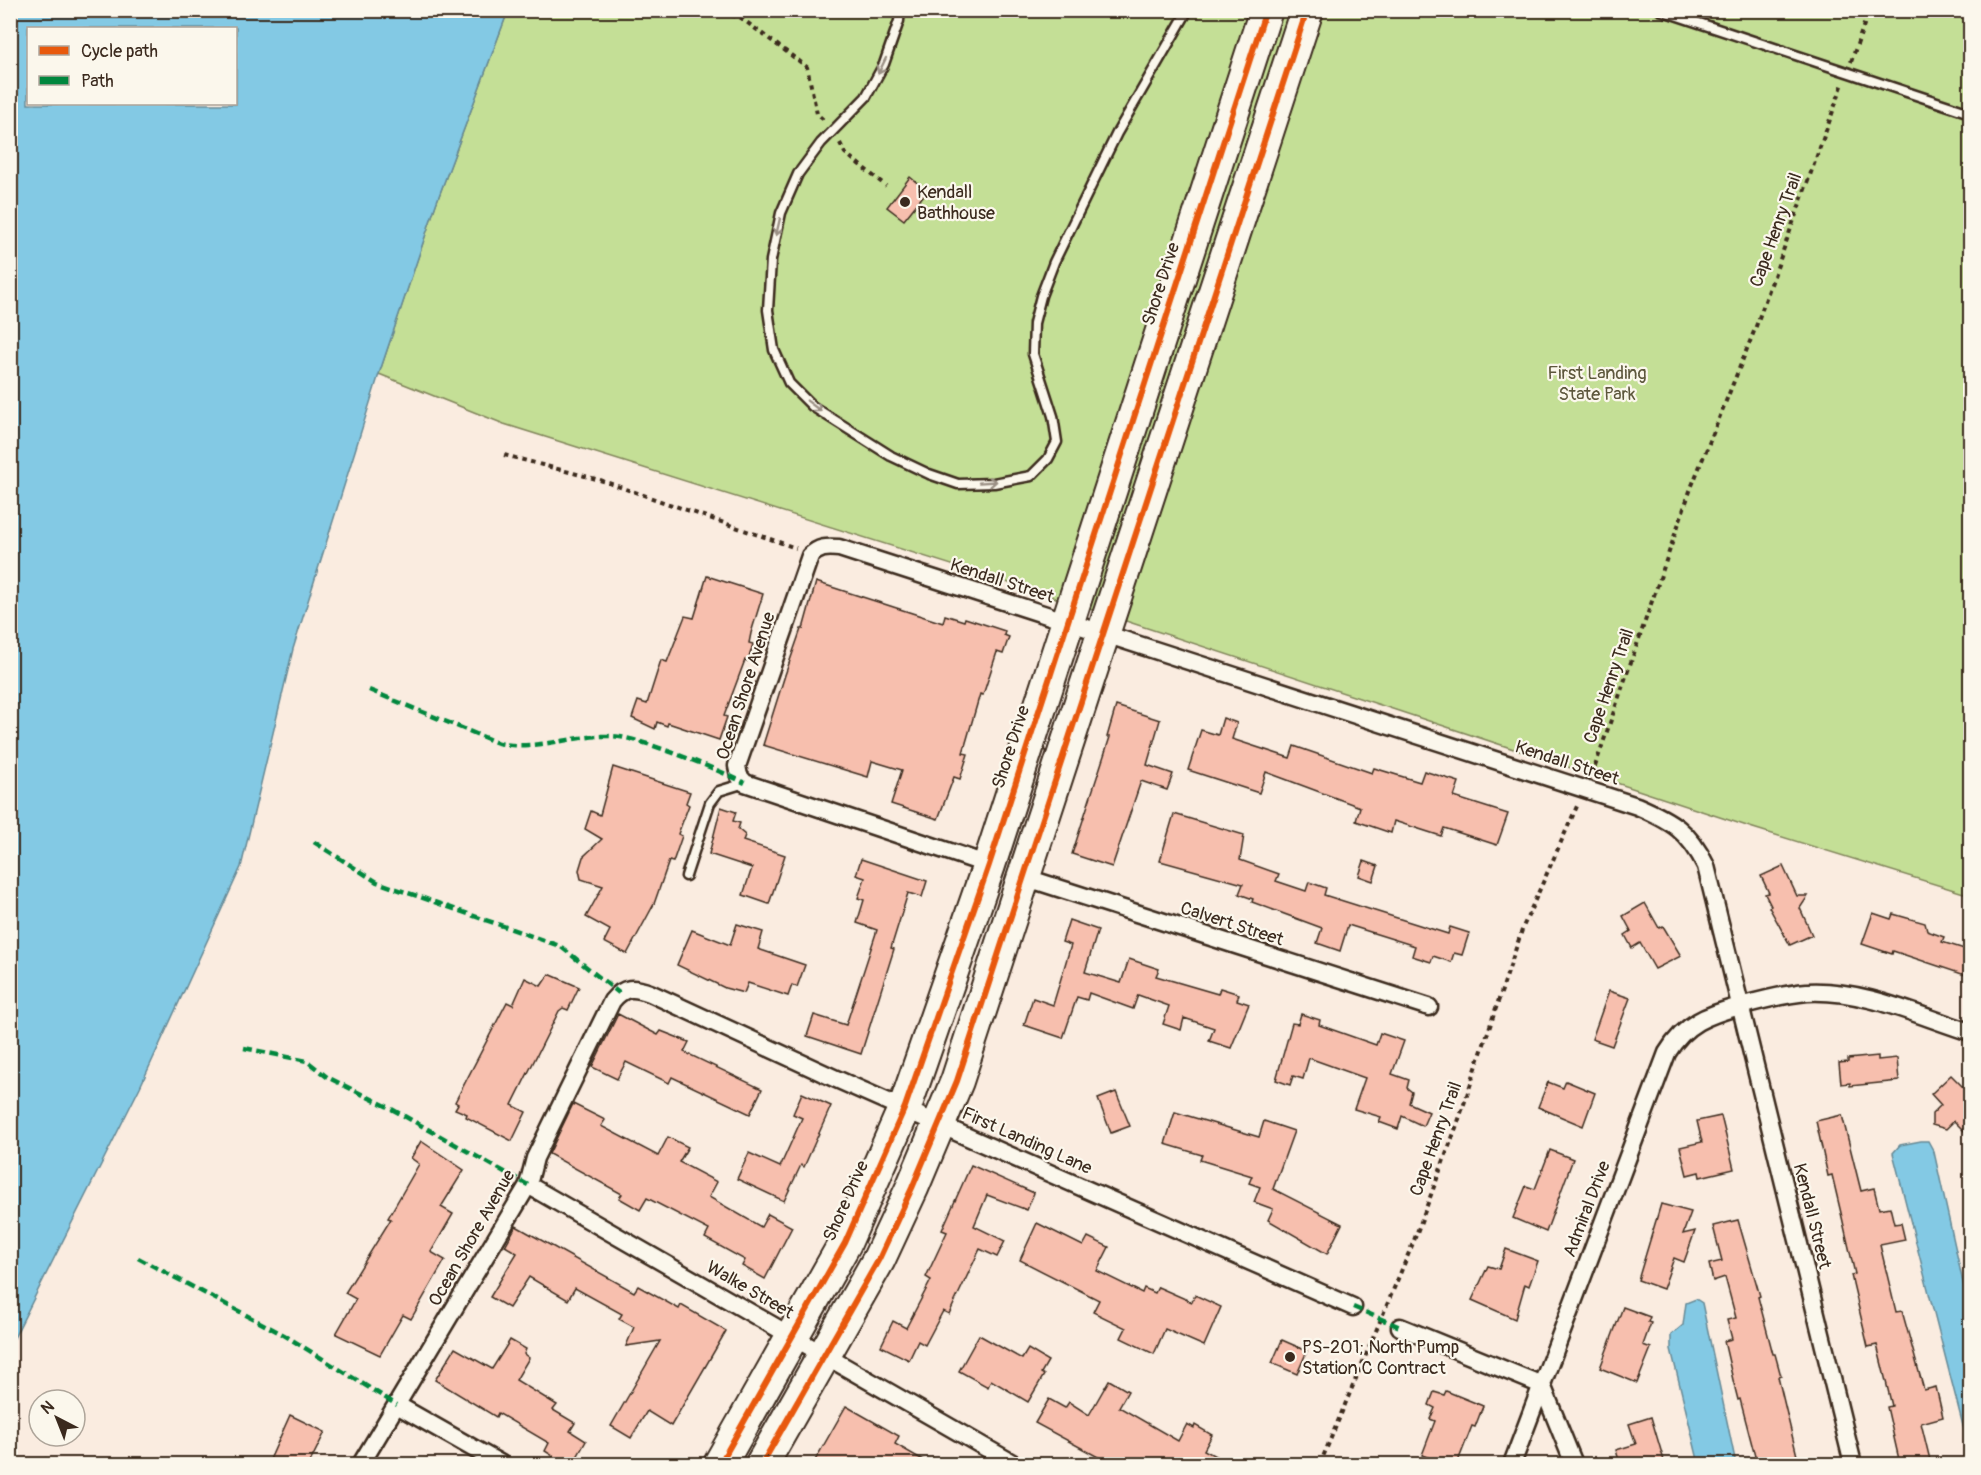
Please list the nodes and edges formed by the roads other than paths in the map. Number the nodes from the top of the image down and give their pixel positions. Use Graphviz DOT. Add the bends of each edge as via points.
graph roads {
  1 [pos="900,10"];
  2 [pos="1188,10"];
  3 [pos="1266,10"];
  4 [pos="1307,10"];
  5 [pos="1660,10"];
  6 [pos="1971,113"];
  7 [pos="810,556"];
  8 [pos="1067,622"];
  9 [pos="1104,632"];
  10 [pos="745,783"];
  11 [pos="988,865"];
  12 [pos="686,876"];
  13 [pos="1024,877"];
  14 [pos="619,993"];
  15 [pos="1740,1006"];
  16 [pos="1429,1007"];
  17 [pos="1971,1032"];
  18 [pos="905,1107"];
  19 [pos="939,1123"];
  20 [pos="528,1185"];
  21 [pos="1353,1307"];
  22 [pos="1400,1327"];
  23 [pos="793,1337"];
  24 [pos="826,1356"];
  25 [pos="1542,1385"];
  26 [pos="397,1405"];
  27 [pos="362,1464"];
  28 [pos="501,1464"];
  29 [pos="720,1464"];
  30 [pos="762,1464"];
  31 [pos="1014,1464"];
  32 [pos="1512,1464"];
  33 [pos="1574,1464"];
  34 [pos="1853,1464"];
  1 -- 2 [label="lane, one-way" via="884,64 866,97 833,129 798,174 781,213 771,260 768,310 774,350 789,383 812,406 891,456 958,484 1032,476 1057,442 1033,354 1034,323 1041,296 1118,133"];
  3 -- 8 [label="highway, Shore Drive"];
  4 -- 9 [label="highway"];
  5 -- 6 [label="lane"];
  7 -- 8 [label="street, Kendall Street" via="826,547 839,548"];
  7 -- 10 [label="street, Ocean Shore Avenue" via="737,766"];
  8 -- 9 [label="street, Kendall Street"];
  8 -- 11 [label="highway, Shore Drive"];
  9 -- 13 [label="highway"];
  9 -- 15 [label="street, Kendall Street" via="1637,806 1667,820 1684,832 1706,866"];
  10 -- 11 [label="street"];
  10 -- 12 [label="lane, Ocean Shore Avenue" via="719,791 710,803"];
  11 -- 18 [label="highway, Shore Drive"];
  13 -- 16 [label="street, Calvert Street"];
  13 -- 19 [label="highway"];
  14 -- 18 [label="street, First Landing Lane" via="636,988 650,993"];
  14 -- 20 [label="street, Ocean Shore Avenue" via="535,1158"];
  15 -- 17 [label="street, Admiral Drive" via="1807,992 1836,993"];
  15 -- 25 [label="street, Admiral Drive" via="1706,1015 1689,1025 1667,1053"];
  15 -- 34 [label="street, Kendall Street"];
  18 -- 19 [label="street, First Landing Lane"];
  18 -- 23 [label="highway, Shore Drive" via="845,1243"];
  19 -- 21 [label="street, First Landing Lane"];
  19 -- 24 [label="highway" via="884,1249"];
  20 -- 23 [label="street, Walke Street"];
  20 -- 26 [label="street, Ocean Shore Avenue"];
  22 -- 25 [label="street"];
  23 -- 24 [label="street, Walke Street"];
  23 -- 29 [label="highway, Shore Drive"];
  24 -- 30 [label="highway"];
  24 -- 31 [label="street, Walke Street"];
  25 -- 32 [label="street, Admiral Drive"];
  25 -- 33 [label="street"];
  26 -- 27 [label="street, Ocean Shore Avenue"];
  26 -- 28 [label="street"];
}
